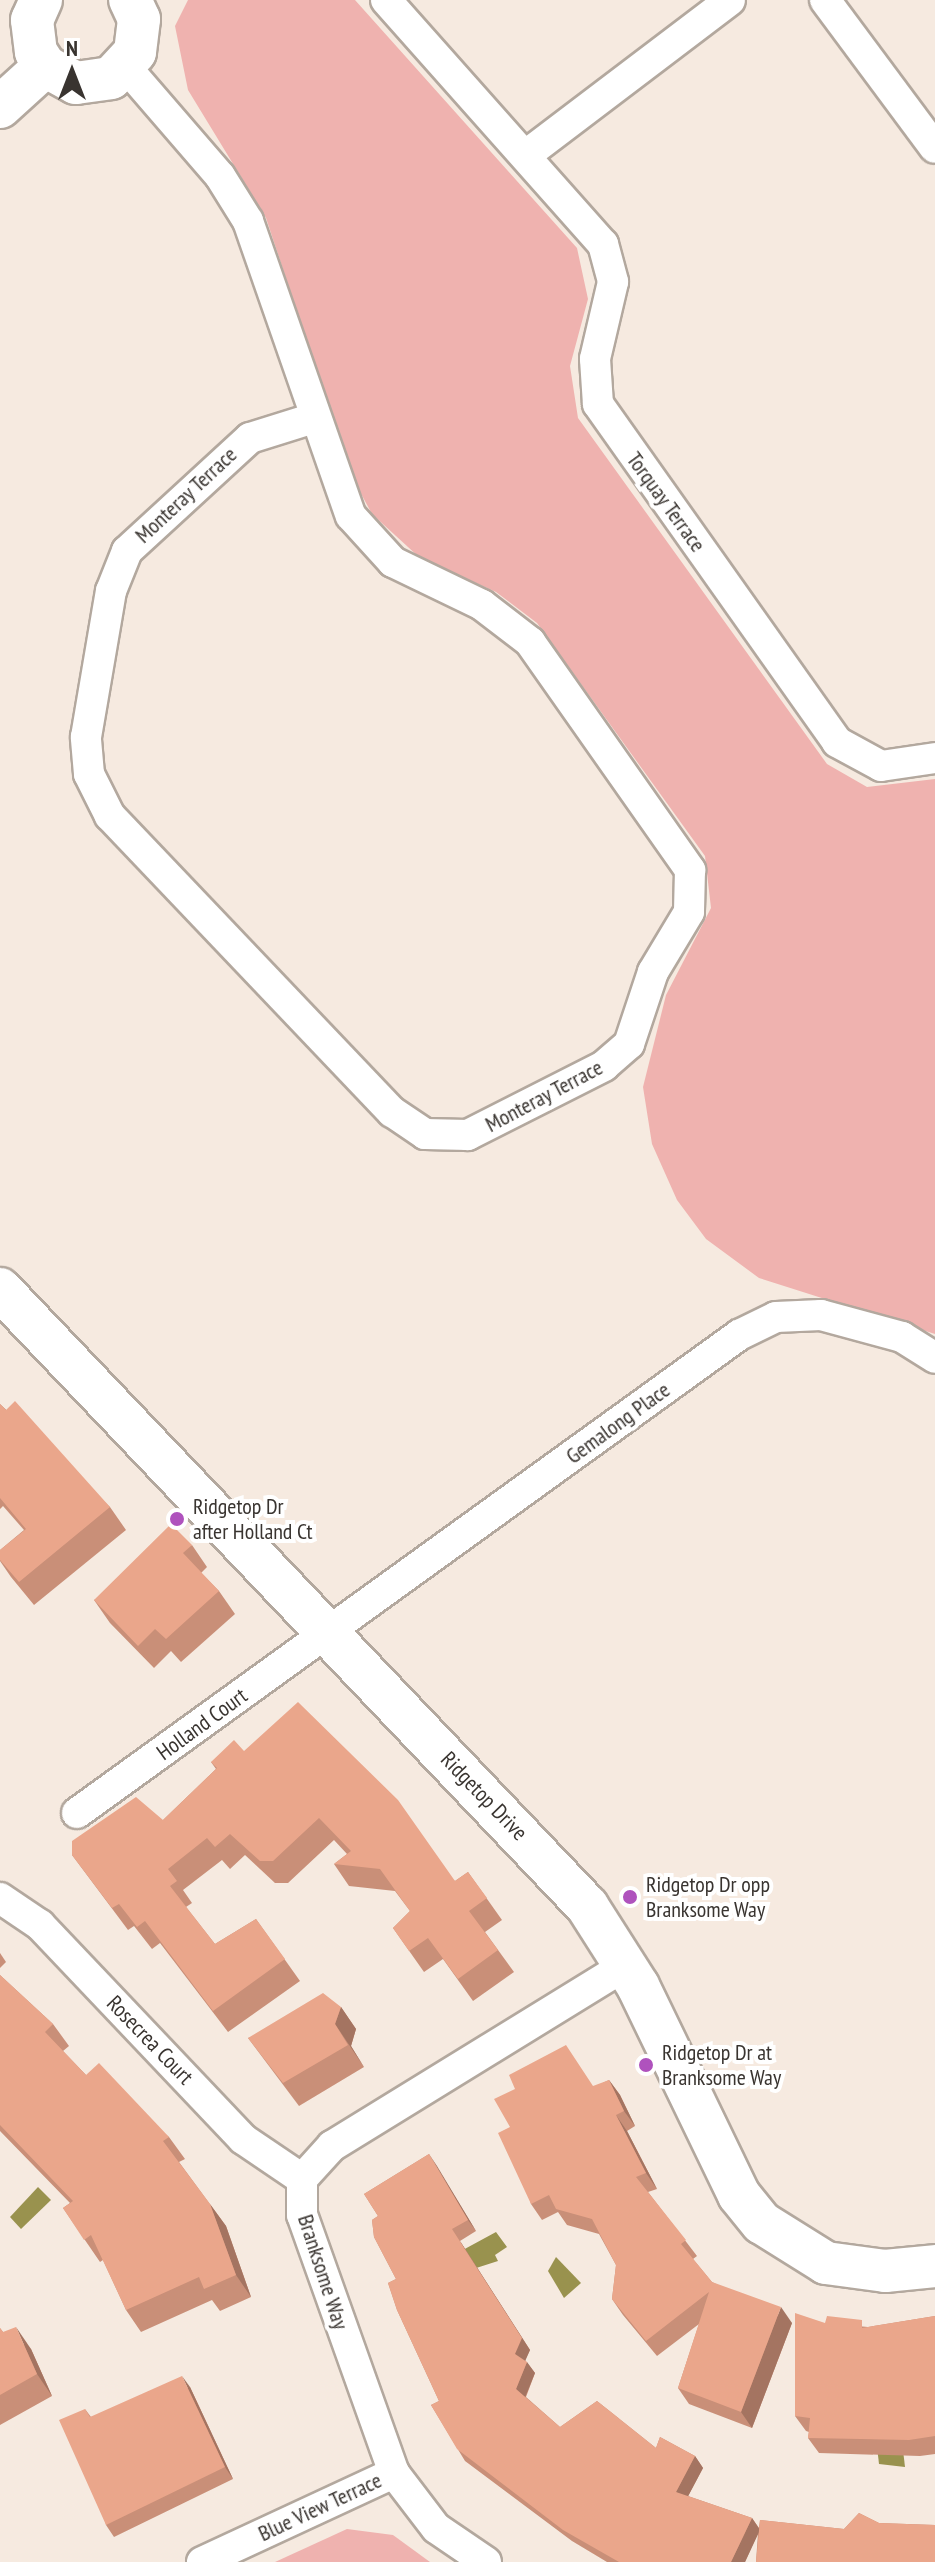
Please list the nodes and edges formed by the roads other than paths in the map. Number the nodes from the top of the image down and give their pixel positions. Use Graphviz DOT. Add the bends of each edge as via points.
graph roads {
  1 [pos="41,0"];
  2 [pos="130,0"];
  3 [pos="386,0"];
  4 [pos="730,0"];
  5 [pos="825,0"];
  6 [pos="45,66"];
  7 [pos="125,66"];
  8 [pos="0,107"];
  9 [pos="935,148"];
  10 [pos="526,155"];
  11 [pos="314,418"];
  12 [pos="935,758"];
  13 [pos="0,1289"];
  14 [pos="935,1358"];
  15 [pos="327,1634"];
  16 [pos="77,1813"];
  17 [pos="0,1898"];
  18 [pos="626,1965"];
  19 [pos="302,2179"];
  20 [pos="935,2266"];
  21 [pos="394,2473"];
  22 [pos="202,2562"];
  23 [pos="486,2562"];
  1 -- 6 [label="street" via="32,36"];
  2 -- 7 [label="street" via="139,36"];
  3 -- 10 [label="street, Torquay Terrace"];
  4 -- 10 [label="street"];
  5 -- 9 [label="street"];
  6 -- 7 [label="street" via="76,83 94,83"];
  6 -- 8 [label="street"];
  7 -- 11 [label="street, Monteray Terrace" via="235,196"];
  10 -- 12 [label="street, Torquay Terrace" via="591,225 609,261 611,304 594,374 606,419 837,742 881,766"];
  11 -- 11 [label="street, Monteray Terrace" via="338,489 371,541 406,572 482,605 530,642 677,844 692,879 689,912 653,972 629,1044 604,1066 468,1135 425,1134 392,1112 110,816 89,774 86,737 108,605 127,551 243,443"];
  13 -- 15 [label="street, Ridgetop Drive"];
  14 -- 15 [label="street, Gemalong Place" via="902,1337 821,1315 760,1324"];
  15 -- 16 [label="street, Holland Court"];
  15 -- 18 [label="street, Ridgetop Drive" via="568,1885"];
  17 -- 19 [label="street, Rosecrea Court" via="40,1925 243,2139"];
  18 -- 19 [label="street" via="332,2146"];
  18 -- 20 [label="street, Ridgetop Drive" via="729,2177 762,2223 826,2263 885,2271"];
  19 -- 21 [label="street, Branksome Way" via="302,2215"];
  21 -- 22 [label="street, Blue View Terrace"];
  21 -- 23 [label="street, Branksome Way" via="436,2528"];
}
